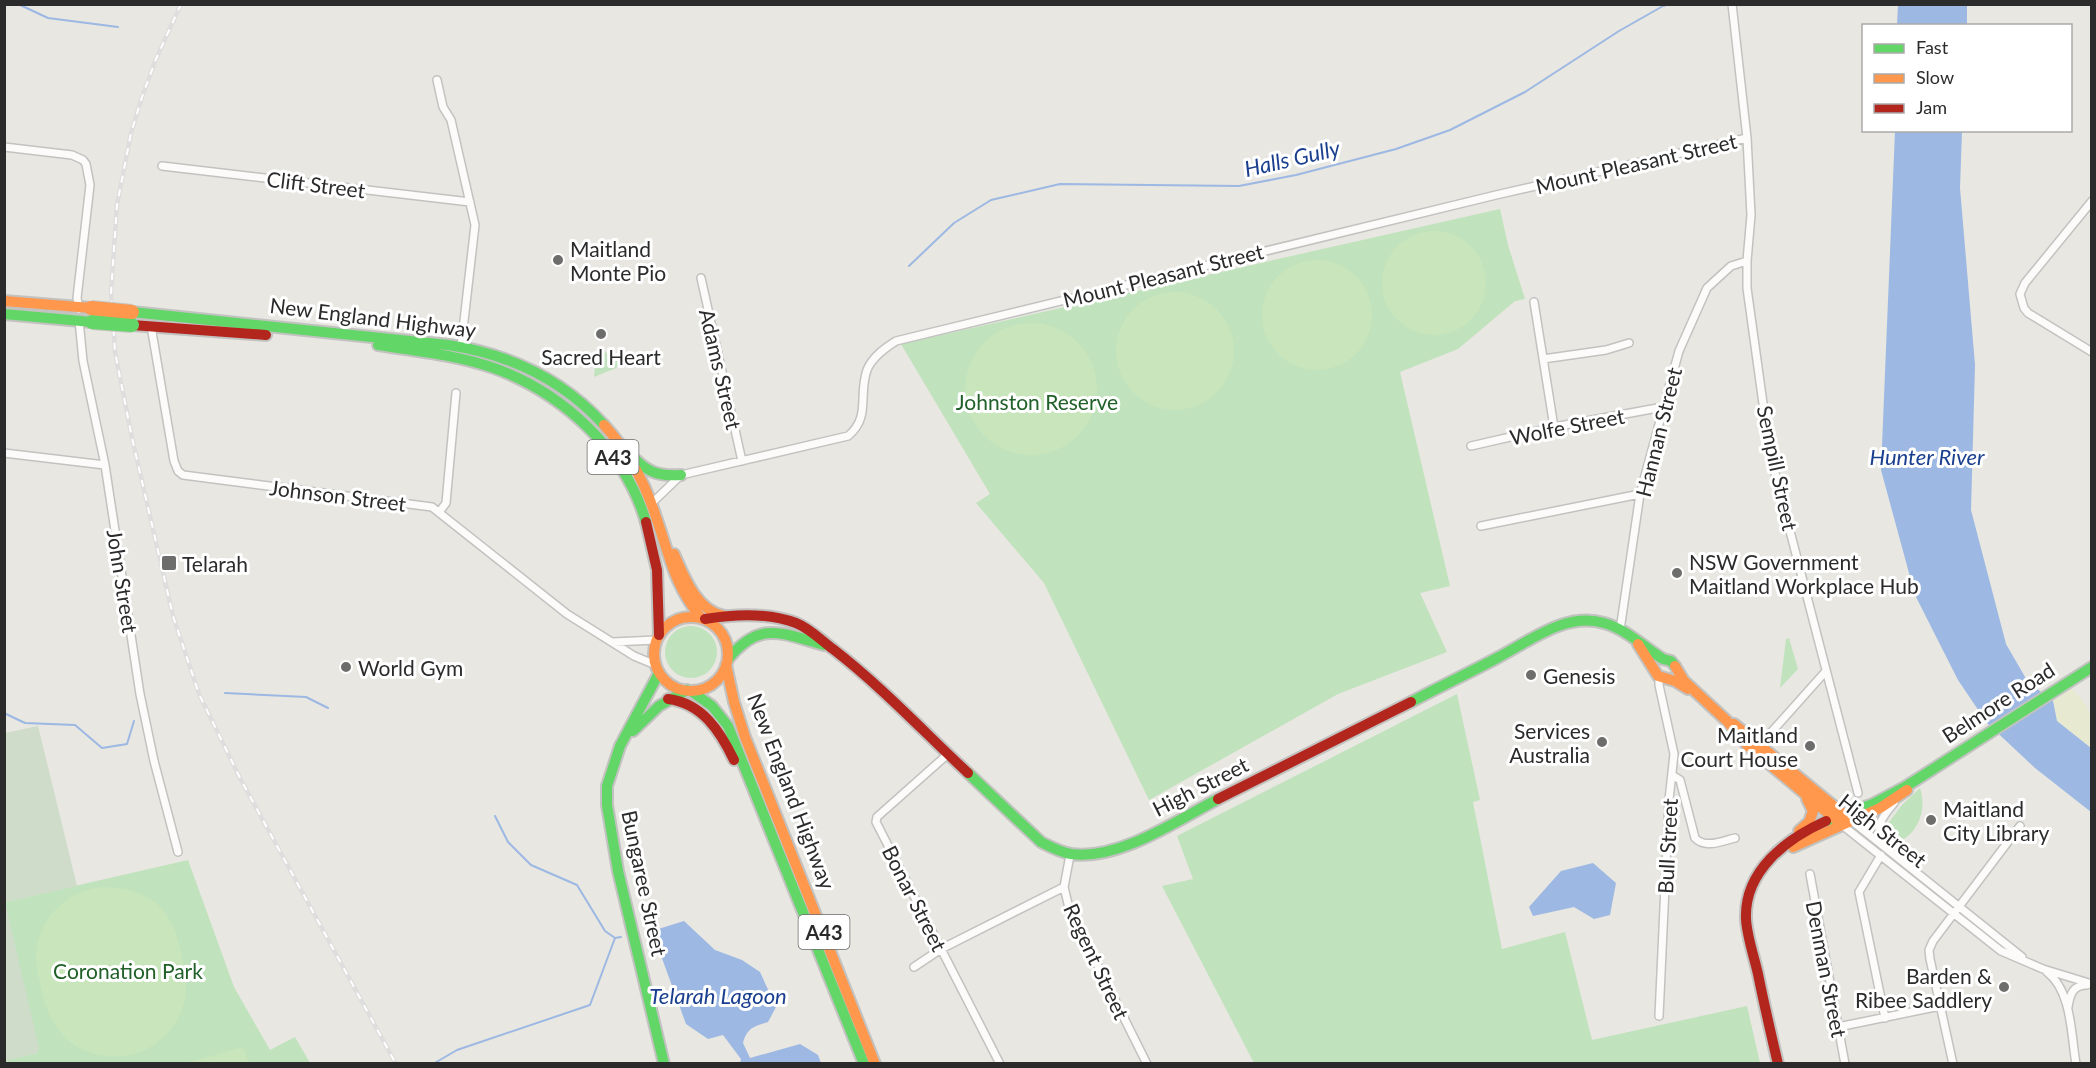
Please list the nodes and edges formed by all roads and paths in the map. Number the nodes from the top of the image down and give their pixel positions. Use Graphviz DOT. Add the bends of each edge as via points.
graph roads {
  1 [pos="1732,4"];
  2 [pos="437,80"];
  3 [pos="1747,138"];
  4 [pos="4,147"];
  5 [pos="162,166"];
  6 [pos="2091,201"];
  7 [pos="470,202"];
  8 [pos="1747,261"];
  9 [pos="701,278"];
  10 [pos="4,302"];
  11 [pos="1534,302"];
  12 [pos="4,314"];
  13 [pos="85,315"];
  14 [pos="151,320"];
  15 [pos="1629,343"];
  16 [pos="2091,352"];
  17 [pos="460,353"];
  18 [pos="1543,359"];
  19 [pos="456,393"];
  20 [pos="1663,407"];
  21 [pos="1554,427"];
  22 [pos="618,441"];
  23 [pos="1470,446"];
  24 [pos="4,453"];
  25 [pos="742,461"];
  26 [pos="105,465"];
  27 [pos="681,475"];
  28 [pos="1640,494"];
  29 [pos="652,502"];
  30 [pos="440,511"];
  31 [pos="658,523"];
  32 [pos="1480,526"];
  33 [pos="724,616"];
  34 [pos="703,619"];
  35 [pos="1620,630"];
  36 [pos="657,638"];
  37 [pos="1634,639"];
  38 [pos="614,642"];
  39 [pos="827,646"];
  40 [pos="727,662"];
  41 [pos="2091,667"];
  42 [pos="658,669"];
  43 [pos="1826,671"];
  44 [pos="1664,674"];
  45 [pos="689,690"];
  46 [pos="668,699"];
  47 [pos="620,746"];
  48 [pos="1758,748"];
  49 [pos="948,754"];
  50 [pos="1927,772"];
  51 [pos="1672,775"];
  52 [pos="1798,789"];
  53 [pos="1858,793"];
  54 [pos="1899,797"];
  55 [pos="761,806"];
  56 [pos="1843,820"];
  57 [pos="2020,826"];
  58 [pos="1735,838"];
  59 [pos="1880,843"];
  60 [pos="178,852"];
  61 [pos="1070,855"];
  62 [pos="1881,855"];
  63 [pos="1771,858"];
  64 [pos="1907,870"];
  65 [pos="1810,874"];
  66 [pos="1064,887"];
  67 [pos="1747,899"];
  68 [pos="1958,906"];
  69 [pos="1952,913"];
  70 [pos="941,949"];
  71 [pos="2032,964"];
  72 [pos="914,968"];
  73 [pos="2043,969"];
  74 [pos="2091,985"];
  75 [pos="1940,1006"];
  76 [pos="2068,1013"];
  77 [pos="1659,1016"];
  78 [pos="1886,1018"];
  79 [pos="1838,1027"];
  80 [pos="664,1064"];
  81 [pos="864,1064"];
  82 [pos="875,1064"];
  83 [pos="1000,1064"];
  84 [pos="1147,1064"];
  85 [pos="1778,1064"];
  86 [pos="1845,1064"];
  87 [pos="1953,1064"];
  88 [pos="2076,1064"];
  1 -- 3 [label="street, Sempill Street"];
  2 -- 7 [label="street" via="443,107 451,120"];
  3 -- 8 [label="street, Sempill Street" via="1751,215"];
  3 -- 25 [label="street, Mount Pleasant Street" via="902,339 885,348 868,368 862,414 848,436"];
  4 -- 13 [label="street, John Street" via="72,155 86,164 90,185 77,294"];
  5 -- 7 [label="street, Clift Street"];
  6 -- 16 [label="street" via="2020,294 2028,314"];
  7 -- 17 [label="street" via="474,225"];
  8 -- 20 [label="street, Hannan Street" via="1731,266 1707,288 1679,351"];
  8 -- 43 [label="street, Sempill Street" via="1747,288 1770,454"];
  9 -- 25 [label="street, Adams Street"];
  10 -- 13 [label="main road, New England Highway / A43"];
  11 -- 18 [label="street"];
  12 -- 13 [label="main road, New England Highway / A43"];
  13 -- 14 [label="main road, New England Highway / A43, bridge"];
  13 -- 26 [label="street, John Street" via="83,361"];
  14 -- 17 [label="main road, New England Highway / A43" via="397,338"];
  14 -- 30 [label="street, Johnson Street" via="174,461 183,475 425,505"];
  15 -- 18 [label="street"];
  17 -- 22 [label="main road, New England Highway / A43" via="484,351 505,357 554,381 589,408"];
  17 -- 36 [label="main road, New England Highway / A43" via="546,392 606,447 627,479 649,530 657,574"];
  18 -- 21 [label="street"];
  19 -- 30 [label="street" via="446,503"];
  20 -- 21 [label="street, Wolfe Street"];
  20 -- 28 [label="street, Hannan Street"];
  21 -- 23 [label="street, Wolfe Street"];
  22 -- 27 [label="main road" via="647,472 658,476"];
  22 -- 29 [label="main road, New England Highway / A43"];
  24 -- 26 [label="street"];
  25 -- 27 [label="street, Mount Pleasant Street"];
  26 -- 60 [label="street, John Street" via="140,694"];
  27 -- 29 [label="street"];
  28 -- 32 [label="street"];
  28 -- 35 [label="street, Hannan Street"];
  29 -- 31 [label="main road, New England Highway / A43"];
  30 -- 38 [label="street, Johnson Street" via="567,614"];
  31 -- 33 [label="main road" via="702,603"];
  31 -- 34 [label="main road, New England Highway / A43" via="679,590"];
  33 -- 34 [label="main road, High Street"];
  33 -- 39 [label="main road, High Street" via="781,618 808,630"];
  34 -- 36 [label="main road" via="676,620"];
  34 -- 40 [label="main road, A43" via="720,630 728,649"];
  35 -- 37 [label="main road, High Street"];
  35 -- 61 [label="main road, High Street" via="1592,621 1560,624 1131,843 1097,854"];
  36 -- 38 [label="street"];
  36 -- 42 [label="main road, A43" via="654,653"];
  37 -- 44 [label="main road, High Street"];
  37 -- 44 [label="main road, High Street" via="1672,662"];
  38 -- 42 [label="street, Johnson Street"];
  39 -- 40 [label="main road, High Street" via="785,634 759,633 737,646"];
  39 -- 49 [label="main road, High Street" via="852,664"];
  40 -- 45 [label="main road" via="716,681"];
  40 -- 82 [label="main road, New England Highway / A43" via="745,737"];
  41 -- 50 [label="main road, Belmore Road"];
  42 -- 45 [label="main road, A43" via="671,685"];
  42 -- 47 [label="main road, Bungaree Street"];
  43 -- 48 [label="street"];
  43 -- 53 [label="street, Sempill Street"];
  44 -- 48 [label="main road, High Street" via="1695,692"];
  44 -- 51 [label="street, Bull Street" via="1659,685 1674,754"];
  45 -- 46 [label="main road, Bungaree Street"];
  45 -- 55 [label="main road, New England Highway / A43" via="719,712 728,726"];
  46 -- 47 [label="main road, Bungaree Street" via="649,713"];
  46 -- 55 [label="main road" via="692,704 711,722"];
  47 -- 80 [label="main road, Bungaree Street" via="607,786 609,825"];
  48 -- 52 [label="main road, High Street"];
  48 -- 56 [label="main road, High Street"];
  49 -- 61 [label="main road, High Street" via="1041,842"];
  49 -- 70 [label="street, Bonar Street" via="876,822"];
  50 -- 54 [label="main road, Belmore Road"];
  50 -- 56 [label="main road, Belmore Road"];
  51 -- 58 [label="street" via="1680,780 1700,844"];
  51 -- 77 [label="street, Bull Street"];
  52 -- 56 [label="main road, High Street"];
  52 -- 63 [label="main road" via="1812,806 1809,822"];
  54 -- 56 [label="main road, Belmore Road" via="1875,813"];
  54 -- 59 [label="street" via="1880,821"];
  55 -- 81 [label="main road, New England Highway / A43"];
  56 -- 59 [label="street, High Street"];
  56 -- 62 [label="street, High Street"];
  56 -- 63 [label="main road" via="1797,837"];
  56 -- 67 [label="main road" via="1782,855 1764,872"];
  57 -- 68 [label="street"];
  59 -- 64 [label="street, High Street"];
  61 -- 66 [label="street, Regent Street"];
  62 -- 64 [label="street, High Street"];
  62 -- 78 [label="street" via="1859,892"];
  63 -- 67 [label="main road" via="1754,881"];
  64 -- 68 [label="street, High Street"];
  64 -- 69 [label="street, High Street"];
  65 -- 79 [label="street, Denman Street"];
  66 -- 70 [label="street"];
  66 -- 84 [label="street, Regent Street" via="1069,908"];
  67 -- 85 [label="main road" via="1747,931"];
  68 -- 69 [label="street"];
  68 -- 71 [label="street, High Street"];
  69 -- 71 [label="street, High Street" via="2001,951"];
  69 -- 75 [label="street" via="1929,951"];
  70 -- 72 [label="street"];
  70 -- 83 [label="street, Bonar Street"];
  71 -- 73 [label="street, High Street"];
  73 -- 74 [label="street, High Street"];
  73 -- 76 [label="street" via="2060,986"];
  74 -- 76 [label="street" via="2074,989"];
  75 -- 78 [label="street"];
  75 -- 87 [label="street"];
  76 -- 88 [label="street"];
  78 -- 79 [label="street"];
  79 -- 86 [label="street, Denman Street"];
}
